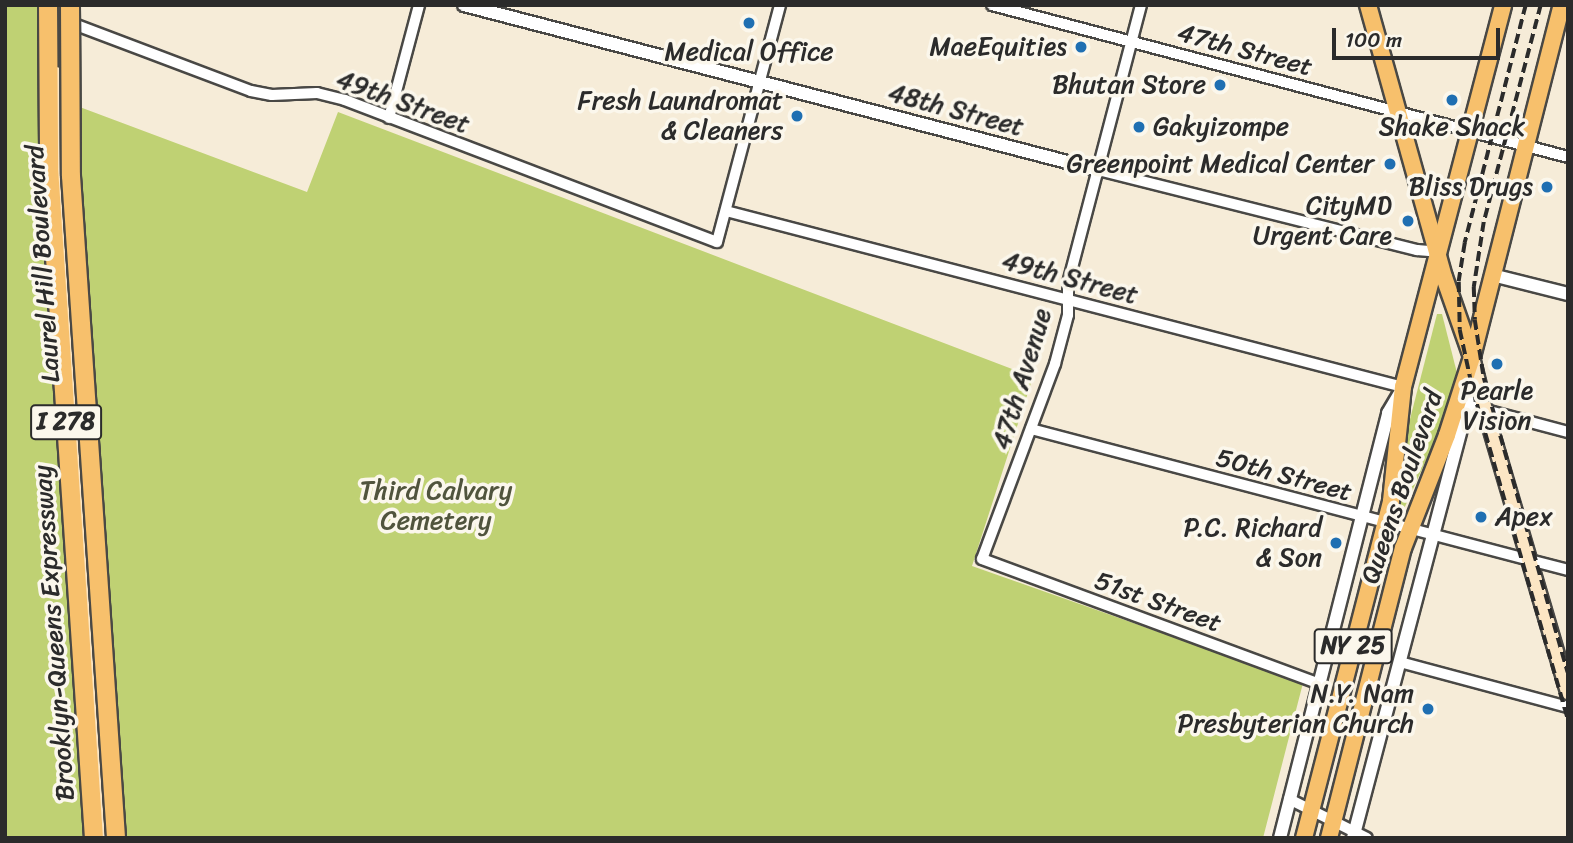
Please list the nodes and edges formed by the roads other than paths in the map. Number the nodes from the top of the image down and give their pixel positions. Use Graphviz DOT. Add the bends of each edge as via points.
graph roads {
  1 [pos="49,5"];
  2 [pos="419,5"];
  3 [pos="464,5"];
  4 [pos="780,5"];
  5 [pos="992,5"];
  6 [pos="1141,5"];
  7 [pos="1368,5"];
  8 [pos="1503,5"];
  9 [pos="72,11"];
  10 [pos="1563,12"];
  11 [pos="1131,42"];
  12 [pos="759,82"];
  13 [pos="58,106"];
  14 [pos="1398,113"];
  15 [pos="389,118"];
  16 [pos="1470,131"];
  17 [pos="1525,146"];
  18 [pos="1568,157"];
  19 [pos="1098,170"];
  20 [pos="726,211"];
  21 [pos="1438,253"];
  22 [pos="1492,275"];
  23 [pos="1568,294"];
  24 [pos="1068,299"];
  25 [pos="1472,357"];
  26 [pos="1403,387"];
  27 [pos="1467,405"];
  28 [pos="1485,410"];
  29 [pos="1031,429"];
  30 [pos="1568,432"];
  31 [pos="1362,517"];
  32 [pos="1385,523"];
  33 [pos="1409,529"];
  34 [pos="1433,536"];
  35 [pos="982,559"];
  36 [pos="1529,560"];
  37 [pos="1568,570"];
  38 [pos="1400,662"];
  39 [pos="1320,684"];
  40 [pos="1568,692"];
  41 [pos="1568,707"];
  42 [pos="1289,799"];
  43 [pos="1311,811"];
  44 [pos="1333,821"];
  45 [pos="1358,836"];
  46 [pos="94,838"];
  47 [pos="106,838"];
  48 [pos="116,838"];
  49 [pos="1280,838"];
  50 [pos="1304,838"];
  51 [pos="1329,838"];
  1 -- 13 [label="main road, Laurel Hill Boulevard"];
  1 -- 46 [label="highway, Brooklyn-Queens Expressway / I 278" via="49,168"];
  2 -- 15 [label="street"];
  3 -- 12 [label="street, 48th Street"];
  4 -- 12 [label="street"];
  5 -- 11 [label="street, 47th Street"];
  6 -- 11 [label="street, 47th Avenue"];
  7 -- 14 [label="main road"];
  8 -- 16 [label="main road, Queens Boulevard / NY 25"];
  9 -- 13 [label="main road, Laurel Hill Boulevard"];
  9 -- 15 [label="street, 49th Street" via="251,91 325,94"];
  9 -- 48 [label="highway, Brooklyn-Queens Expressway / I 278, bridge" via="71,176"];
  10 -- 17 [label="main road, Queens Boulevard / NY 25"];
  11 -- 14 [label="street, 47th Street"];
  11 -- 19 [label="street, 47th Avenue"];
  12 -- 19 [label="street, 48th Street"];
  12 -- 20 [label="street"];
  13 -- 47 [label="main road, Laurel Hill Boulevard"];
  14 -- 16 [label="street, 47th Street"];
  14 -- 21 [label="main road"];
  15 -- 20 [label="street, 49th Street" via="718,242"];
  16 -- 17 [label="street, 47th Street"];
  16 -- 21 [label="main road, Queens Boulevard / NY 25"];
  17 -- 18 [label="street, 47th Street"];
  17 -- 22 [label="main road, Queens Boulevard / NY 25"];
  19 -- 21 [label="street, 48th Street"];
  19 -- 24 [label="street, 47th Avenue"];
  20 -- 24 [label="street, 49th Street"];
  21 -- 25 [label="main road"];
  21 -- 26 [label="main road, Queens Boulevard / NY 25"];
  22 -- 23 [label="street"];
  22 -- 25 [label="main road, Queens Boulevard / NY 25"];
  24 -- 26 [label="street, 49th Street"];
  24 -- 29 [label="street, 47th Avenue" via="1061,342"];
  25 -- 27 [label="street, Queens Boulevard"];
  25 -- 28 [label="main road"];
  25 -- 33 [label="main road, Queens Boulevard / NY 25"];
  26 -- 31 [label="street, Queens Boulevard" via="1388,413"];
  26 -- 32 [label="main road, Queens Boulevard / NY 25" via="1395,478"];
  27 -- 28 [label="street"];
  27 -- 34 [label="street, Queens Boulevard"];
  28 -- 30 [label="street"];
  28 -- 36 [label="main road"];
  29 -- 31 [label="street, 50th Street"];
  29 -- 35 [label="street, 47th Avenue"];
  31 -- 32 [label="street, 50th Street"];
  31 -- 39 [label="street, Queens Boulevard"];
  32 -- 33 [label="street, 50th Street"];
  32 -- 43 [label="main road, Queens Boulevard / NY 25"];
  33 -- 34 [label="street, 50th Street"];
  33 -- 44 [label="main road, Queens Boulevard / NY 25"];
  34 -- 36 [label="street, 50th Street"];
  34 -- 38 [label="street, Queens Boulevard"];
  35 -- 39 [label="street, 51st Street"];
  36 -- 37 [label="street, 50th Street"];
  36 -- 40 [label="main road"];
  38 -- 41 [label="street"];
  38 -- 45 [label="street, Queens Boulevard"];
  39 -- 42 [label="street, Queens Boulevard"];
  42 -- 43 [label="street"];
  42 -- 49 [label="street, Queens Boulevard"];
  43 -- 44 [label="street"];
  43 -- 50 [label="main road, Queens Boulevard / NY 25"];
  44 -- 45 [label="street"];
  44 -- 51 [label="main road, Queens Boulevard / NY 25"];
}
